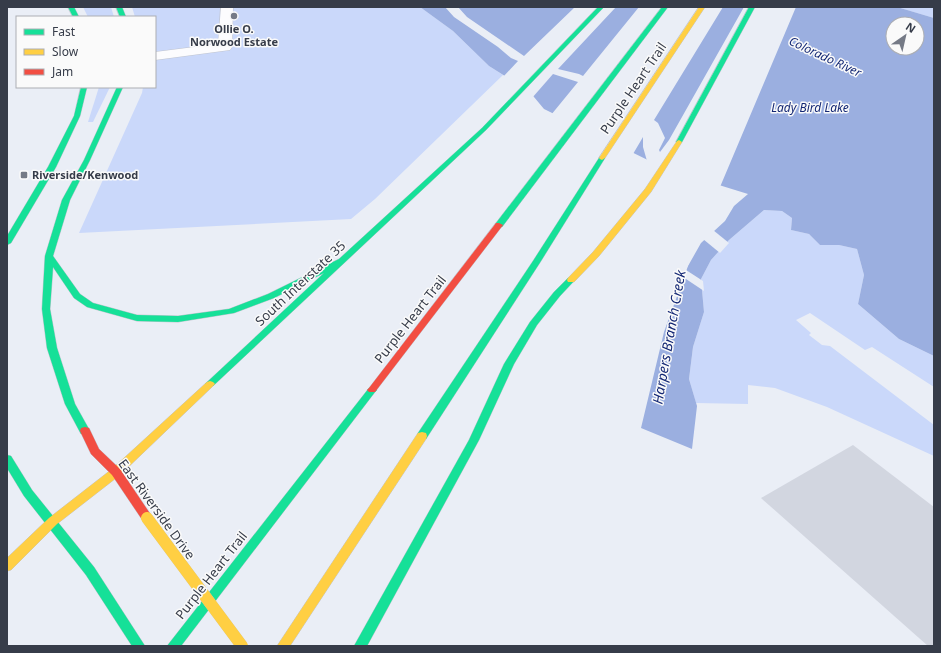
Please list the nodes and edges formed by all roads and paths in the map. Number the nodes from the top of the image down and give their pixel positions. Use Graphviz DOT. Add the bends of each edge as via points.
graph roads {
  1 [pos="71,7"];
  2 [pos="227,7"];
  3 [pos="601,7"];
  4 [pos="665,7"];
  5 [pos="702,7"];
  6 [pos="752,7"];
  7 [pos="76,16"];
  8 [pos="156,56"];
  9 [pos="84,88"];
  10 [pos="120,88"];
  11 [pos="7,243"];
  12 [pos="49,256"];
  13 [pos="344,260"];
  14 [pos="7,459"];
  15 [pos="116,472"];
  16 [pos="53,521"];
  17 [pos="7,566"];
  18 [pos="139,646"];
  19 [pos="173,646"];
  20 [pos="242,646"];
  21 [pos="282,646"];
  22 [pos="360,646"];
  1 -- 7 [label="main road"];
  2 -- 8 [label="street" via="225,47"];
  3 -- 13 [label="main road, South Interstate 35" via="484,129"];
  4 -- 19 [label="main road, Purple Heart Trail"];
  5 -- 21 [label="main road, Purple Heart Trail"];
  6 -- 22 [label="main road" via="682,138 648,190 596,254 557,294 533,324 509,364 474,440"];
  9 -- 11 [label="main road" via="77,116 52,167"];
  10 -- 12 [label="main road, East Riverside Drive" via="66,200"];
  12 -- 13 [label="main road" via="77,296 90,305 137,318 178,319 231,311 264,299"];
  12 -- 15 [label="main road, East Riverside Drive" via="46,310 52,348 70,404 95,451"];
  13 -- 15 [label="main road, South Interstate 35"];
  14 -- 16 [label="main road" via="32,497"];
  15 -- 16 [label="main road, South Interstate 35"];
  15 -- 20 [label="main road, East Riverside Drive, bridge"];
  16 -- 17 [label="main road, South Interstate 35"];
  16 -- 18 [label="main road"];
}
